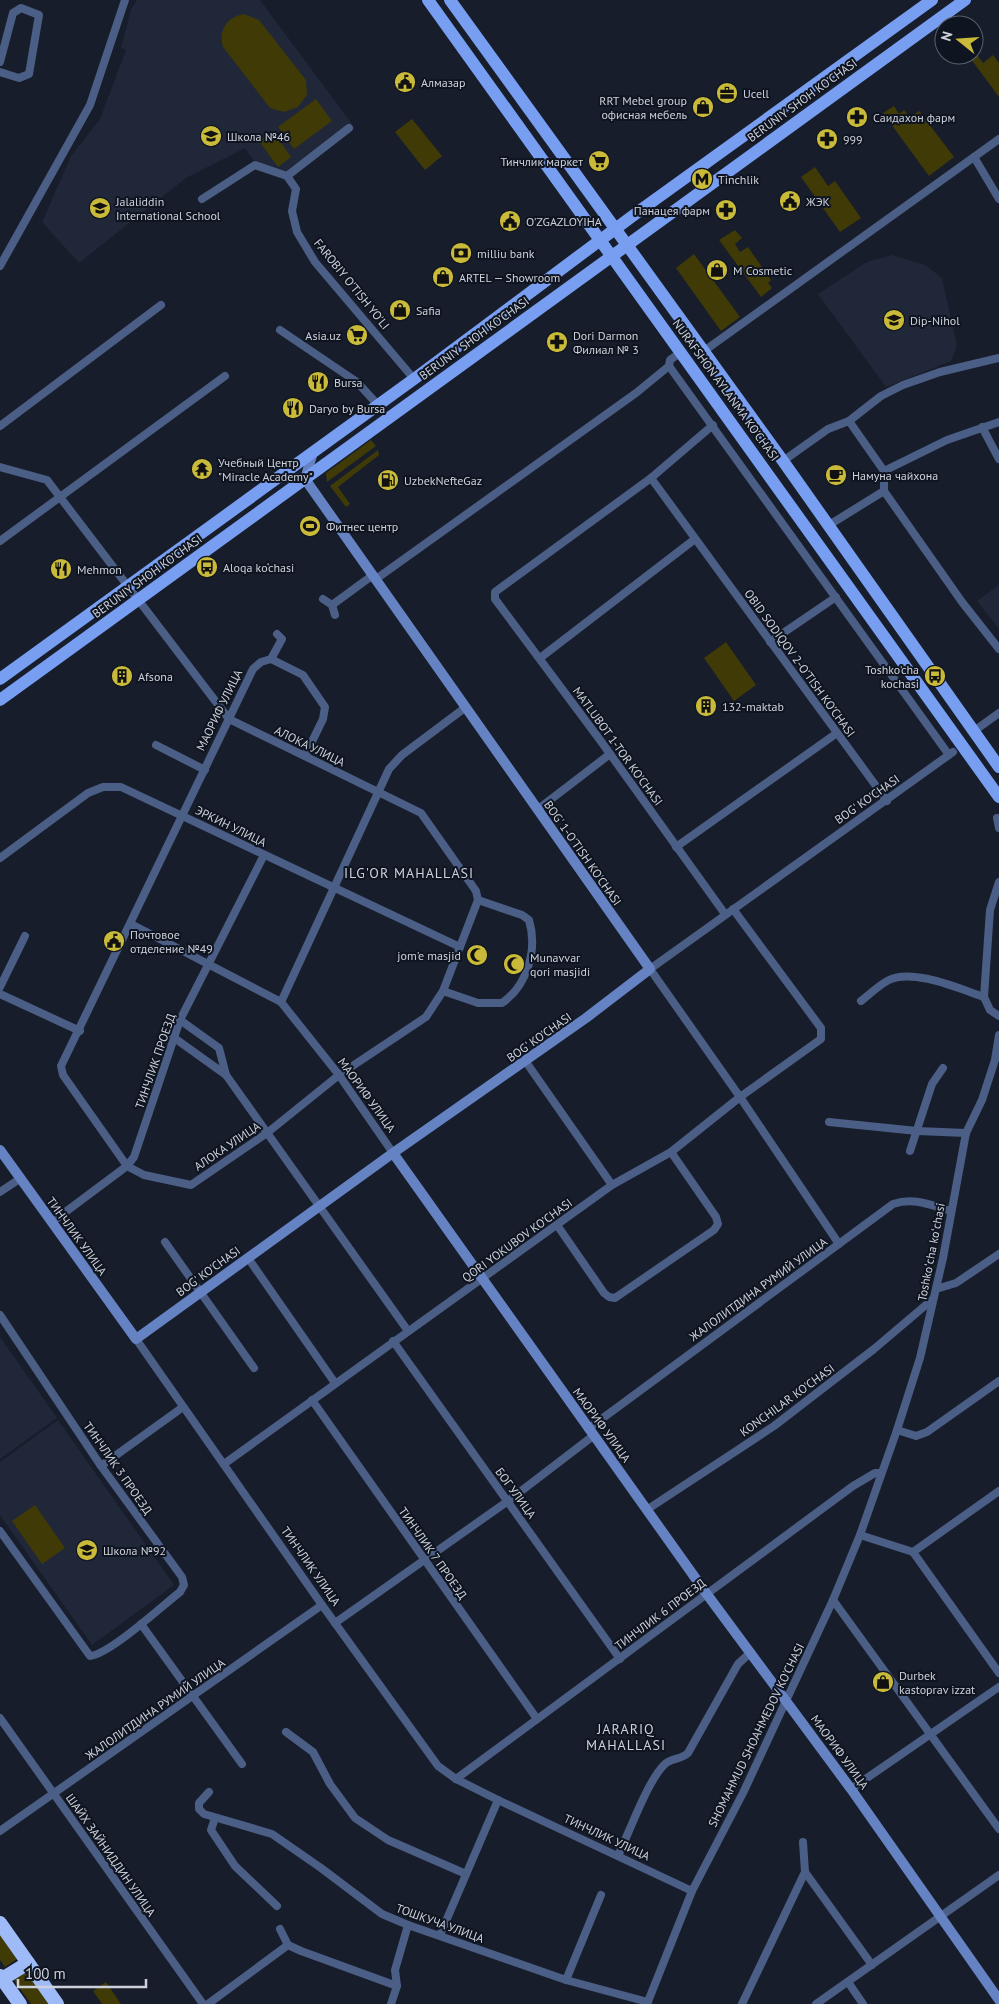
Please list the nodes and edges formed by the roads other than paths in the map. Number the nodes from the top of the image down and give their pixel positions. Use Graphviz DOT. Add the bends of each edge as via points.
graph roads {
  1 [pos="126,0"];
  2 [pos="428,0"];
  3 [pos="450,0"];
  4 [pos="932,0"];
  5 [pos="965,0"];
  6 [pos="472,29"];
  7 [pos="457,40"];
  8 [pos="0,62"];
  9 [pos="0,72"];
  10 [pos="511,84"];
  11 [pos="496,94"];
  12 [pos="349,128"];
  13 [pos="999,139"];
  14 [pos="974,157"];
  15 [pos="287,176"];
  16 [pos="202,199"];
  17 [pos="999,199"];
  18 [pos="616,228"];
  19 [pos="600,239"];
  20 [pos="627,244"];
  21 [pos="612,255"];
  22 [pos="0,266"];
  23 [pos="161,305"];
  24 [pos="280,330"];
  25 [pos="704,351"];
  26 [pos="681,352"];
  27 [pos="999,358"];
  28 [pos="669,366"];
  29 [pos="225,376"];
  30 [pos="414,379"];
  31 [pos="378,405"];
  32 [pos="748,411"];
  33 [pos="849,421"];
  34 [pos="732,422"];
  35 [pos="999,422"];
  36 [pos="713,425"];
  37 [pos="0,426"];
  38 [pos="982,427"];
  39 [pos="313,452"];
  40 [pos="999,459"];
  41 [pos="783,461"];
  42 [pos="0,467"];
  43 [pos="884,471"];
  44 [pos="279,477"];
  45 [pos="651,478"];
  46 [pos="304,479"];
  47 [pos="884,491"];
  48 [pos="60,497"];
  49 [pos="829,524"];
  50 [pos="695,539"];
  51 [pos="0,541"];
  52 [pos="843,544"];
  53 [pos="827,554"];
  54 [pos="375,577"];
  55 [pos="127,587"];
  56 [pos="836,596"];
  57 [pos="323,598"];
  58 [pos="138,600"];
  59 [pos="332,605"];
  60 [pos="335,615"];
  61 [pos="277,634"];
  62 [pos="770,642"];
  63 [pos="999,649"];
  64 [pos="540,658"];
  65 [pos="272,659"];
  66 [pos="0,679"];
  67 [pos="0,700"];
  68 [pos="466,707"];
  69 [pos="999,713"];
  70 [pos="229,718"];
  71 [pos="974,731"];
  72 [pos="837,733"];
  73 [pos="156,745"];
  74 [pos="610,754"];
  75 [pos="305,756"];
  76 [pos="999,767"];
  77 [pos="205,770"];
  78 [pos="378,792"];
  79 [pos="999,797"];
  80 [pos="887,801"];
  81 [pos="537,810"];
  82 [pos="184,816"];
  83 [pos="997,818"];
  84 [pos="999,828"];
  85 [pos="676,847"];
  86 [pos="264,855"];
  87 [pos="0,858"];
  88 [pos="999,882"];
  89 [pos="334,888"];
  90 [pos="478,900"];
  91 [pos="733,908"];
  92 [pos="725,914"];
  93 [pos="131,924"];
  94 [pos="25,936"];
  95 [pos="460,947"];
  96 [pos="209,966"];
  97 [pos="650,969"];
  98 [pos="0,987"];
  99 [pos="443,991"];
  100 [pos="0,994"];
  101 [pos="984,997"];
  102 [pos="861,1001"];
  103 [pos="281,1002"];
  104 [pos="999,1016"];
  105 [pos="180,1020"];
  106 [pos="80,1031"];
  107 [pos="999,1035"];
  108 [pos="173,1037"];
  109 [pos="997,1060"];
  110 [pos="526,1062"];
  111 [pos="943,1068"];
  112 [pos="226,1075"];
  113 [pos="339,1075"];
  114 [pos="740,1097"];
  115 [pos="829,1122"];
  116 [pos="917,1131"];
  117 [pos="267,1133"];
  118 [pos="966,1133"];
  119 [pos="0,1150"];
  120 [pos="910,1151"];
  121 [pos="671,1152"];
  122 [pos="393,1153"];
  123 [pos="127,1166"];
  124 [pos="20,1178"];
  125 [pos="612,1185"];
  126 [pos="0,1192"];
  127 [pos="320,1206"];
  128 [pos="951,1211"];
  129 [pos="52,1222"];
  130 [pos="557,1224"];
  131 [pos="165,1242"];
  132 [pos="839,1244"];
  133 [pos="999,1254"];
  134 [pos="248,1258"];
  135 [pos="484,1279"];
  136 [pos="936,1289"];
  137 [pos="199,1293"];
  138 [pos="933,1299"];
  139 [pos="0,1315"];
  140 [pos="408,1330"];
  141 [pos="136,1339"];
  142 [pos="393,1341"];
  143 [pos="254,1368"];
  144 [pos="999,1381"];
  145 [pos="335,1383"];
  146 [pos="312,1400"];
  147 [pos="183,1407"];
  148 [pos="898,1430"];
  149 [pos="591,1432"];
  150 [pos="224,1464"];
  151 [pos="101,1466"];
  152 [pos="881,1473"];
  153 [pos="999,1491"];
  154 [pos="508,1501"];
  155 [pos="648,1509"];
  156 [pos="1,1535"];
  157 [pos="860,1535"];
  158 [pos="913,1552"];
  159 [pos="424,1561"];
  160 [pos="706,1593"];
  161 [pos="833,1600"];
  162 [pos="322,1605"];
  163 [pos="335,1623"];
  164 [pos="141,1624"];
  165 [pos="751,1652"];
  166 [pos="620,1659"];
  167 [pos="999,1673"];
  168 [pos="999,1687"];
  169 [pos="192,1697"];
  170 [pos="786,1699"];
  171 [pos="0,1718"];
  172 [pos="537,1719"];
  173 [pos="286,1732"];
  174 [pos="931,1736"];
  175 [pos="242,1764"];
  176 [pos="456,1779"];
  177 [pos="851,1789"];
  178 [pos="209,1792"];
  179 [pos="54,1794"];
  180 [pos="498,1800"];
  181 [pos="215,1818"];
  182 [pos="999,1830"];
  183 [pos="0,1831"];
  184 [pos="803,1842"];
  185 [pos="618,1856"];
  186 [pos="805,1872"];
  187 [pos="466,1874"];
  188 [pos="999,1875"];
  189 [pos="692,1891"];
  190 [pos="601,1895"];
  191 [pos="277,1906"];
  192 [pos="940,1916"];
  193 [pos="0,1923"];
  194 [pos="408,1925"];
  195 [pos="280,1929"];
  196 [pos="440,1935"];
  197 [pos="288,1945"];
  198 [pos="28,1963"];
  199 [pos="872,1966"];
  200 [pos="1,1977"];
  201 [pos="566,1980"];
  202 [pos="848,1982"];
  203 [pos="397,1986"];
  204 [pos="999,2000"];
  205 [pos="647,2003"];
  206 [pos="20,2004"];
  207 [pos="57,2004"];
  208 [pos="203,2004"];
  209 [pos="208,2004"];
  210 [pos="391,2004"];
  211 [pos="742,2004"];
  212 [pos="816,2004"];
  213 [pos="863,2004"];
  1 -- 22 [label="street" via="90,105"];
  2 -- 7 [label="main road, NURAFSHON AYLANMA KO'CHASI"];
  3 -- 6 [label="main road, NURAFSHON AYLANMA KO'CHASI"];
  4 -- 18 [label="main road, BERUNIY SHOH KO'CHASI"];
  5 -- 20 [label="main road, BERUNIY SHOH KO'CHASI"];
  6 -- 7 [label="main road"];
  6 -- 10 [label="main road, NURAFSHON AYLANMA KO'CHASI"];
  7 -- 11 [label="main road, NURAFSHON AYLANMA KO'CHASI"];
  8 -- 9 [label="street" via="13,13 20,8 39,15 29,74 19,78"];
  10 -- 11 [label="main road" via="500,85"];
  10 -- 18 [label="main road, NURAFSHON AYLANMA KO'CHASI"];
  11 -- 19 [label="main road, NURAFSHON AYLANMA KO'CHASI"];
  12 -- 15 [label="street"];
  13 -- 14 [label="street"];
  14 -- 17 [label="street"];
  14 -- 25 [label="street"];
  15 -- 16 [label="street" via="255,165"];
  15 -- 30 [label="street, FAROBIY O'TISH YO'LI" via="296,189 292,220 301,239 316,262"];
  18 -- 19 [label="main road, BERUNIY SHOH KO'CHASI"];
  18 -- 20 [label="main road, NURAFSHON AYLANMA KO'CHASI"];
  19 -- 21 [label="main road, NURAFSHON AYLANMA KO'CHASI"];
  19 -- 30 [label="main road, BERUNIY SHOH KO'CHASI"];
  20 -- 21 [label="main road, BERUNIY SHOH KO'CHASI"];
  20 -- 25 [label="main road, NURAFSHON AYLANMA KO'CHASI"];
  21 -- 26 [label="main road, NURAFSHON AYLANMA KO'CHASI"];
  21 -- 46 [label="main road, BERUNIY SHOH KO'CHASI"];
  23 -- 37 [label="street"];
  24 -- 31 [label="street" via="357,382"];
  25 -- 32 [label="main road, NURAFSHON AYLANMA KO'CHASI"];
  26 -- 28 [label="street" via="670,360"];
  26 -- 34 [label="main road, NURAFSHON AYLANMA KO'CHASI"];
  27 -- 33 [label="street" via="903,385 881,396"];
  28 -- 36 [label="street"];
  28 -- 54 [label="street" via="636,393"];
  29 -- 48 [label="street"];
  30 -- 31 [label="main road, BERUNIY SHOH KO'CHASI"];
  31 -- 39 [label="main road, BERUNIY SHOH KO'CHASI"];
  32 -- 34 [label="main road" via="736,411"];
  32 -- 41 [label="main road, NURAFSHON AYLANMA KO'CHASI"];
  33 -- 41 [label="street" via="828,429"];
  33 -- 43 [label="street"];
  34 -- 53 [label="main road, NURAFSHON AYLANMA KO'CHASI"];
  35 -- 38 [label="street"];
  36 -- 45 [label="street"];
  36 -- 56 [label="street"];
  38 -- 40 [label="street"];
  38 -- 43 [label="street" via="946,440"];
  39 -- 44 [label="main road, BERUNIY SHOH KO'CHASI"];
  39 -- 46 [label="street"];
  41 -- 49 [label="main road, NURAFSHON AYLANMA KO'CHASI"];
  42 -- 48 [label="street, АЛОКА УЛИЦА" via="47,480"];
  43 -- 47 [label="street"];
  44 -- 46 [label="street"];
  44 -- 55 [label="main road, BERUNIY SHOH KO'CHASI"];
  45 -- 50 [label="street, OBID SODIQOV 2-O'TISH KO'CHASI"];
  45 -- 64 [label="street, MATLUBOT 1-TOR KO'CHASI" via="495,592 494,599"];
  46 -- 54 [label="street, BOG' 1-O'TISH KO'CHASI"];
  46 -- 58 [label="main road, BERUNIY SHOH KO'CHASI"];
  47 -- 49 [label="street"];
  47 -- 63 [label="street"];
  48 -- 51 [label="street"];
  48 -- 55 [label="street, АЛОКА УЛИЦА"];
  49 -- 52 [label="main road, NURAFSHON AYLANMA KO'CHASI"];
  50 -- 62 [label="street, OBID SODIQOV 2-O'TISH KO'CHASI"];
  50 -- 64 [label="street"];
  52 -- 53 [label="main road" via="838,554"];
  52 -- 71 [label="main road, NURAFSHON AYLANMA KO'CHASI"];
  53 -- 79 [label="main road, NURAFSHON AYLANMA KO'CHASI"];
  54 -- 59 [label="street"];
  54 -- 68 [label="street, BOG' 1-O'TISH KO'CHASI"];
  55 -- 58 [label="street, АЛОКА УЛИЦА"];
  55 -- 66 [label="main road, BERUNIY SHOH KO'CHASI"];
  56 -- 62 [label="street"];
  56 -- 80 [label="street, BOG' KO'CHASI" via="951,754"];
  57 -- 59 [label="street"];
  58 -- 67 [label="main road, BERUNIY SHOH KO'CHASI"];
  58 -- 70 [label="street, АЛОКА УЛИЦА"];
  59 -- 60 [label="street"];
  61 -- 65 [label="street" via="282,639"];
  62 -- 72 [label="street, OBID SODIQOV 2-O'TISH KO'CHASI"];
  64 -- 74 [label="street, MATLUBOT 1-TOR KO'CHASI"];
  65 -- 70 [label="street, МАОРИФ УЛИЦА" via="253,669"];
  65 -- 75 [label="street" via="304,675 325,707 323,719"];
  68 -- 78 [label="street" via="395,762"];
  68 -- 81 [label="street, BOG' 1-O'TISH KO'CHASI"];
  69 -- 71 [label="street"];
  70 -- 75 [label="street, АЛОКА УЛИЦА"];
  70 -- 77 [label="street, МАОРИФ УЛИЦА"];
  71 -- 76 [label="main road, NURAFSHON AYLANMA KO'CHASI"];
  72 -- 80 [label="street, OBID SODIQOV 2-O'TISH KO'CHASI"];
  72 -- 85 [label="street"];
  73 -- 77 [label="street"];
  74 -- 81 [label="street"];
  74 -- 85 [label="street, MATLUBOT 1-TOR KO'CHASI"];
  75 -- 78 [label="street, АЛОКА УЛИЦА"];
  77 -- 82 [label="street, МАОРИФ УЛИЦА"];
  78 -- 89 [label="street"];
  78 -- 90 [label="street, АЛОКА УЛИЦА" via="421,813 476,891"];
  80 -- 91 [label="street, BOG' KO'CHASI"];
  81 -- 97 [label="street, BOG' 1-O'TISH KO'CHASI"];
  82 -- 86 [label="street, ЭРКИН УЛИЦА"];
  82 -- 87 [label="street, ЭРКИН УЛИЦА" via="120,787 103,787 88,793"];
  82 -- 93 [label="street, МАОРИФ УЛИЦА"];
  83 -- 84 [label="street"];
  85 -- 92 [label="street, MATLUBOT 1-TOR KO'CHASI"];
  86 -- 89 [label="street, ЭРКИН УЛИЦА"];
  86 -- 96 [label="street, ТИНЧЛИК ПРОЕЗД"];
  88 -- 101 [label="street" via="990,910"];
  89 -- 95 [label="street, ЭРКИН УЛИЦА"];
  89 -- 103 [label="street"];
  90 -- 95 [label="street, АЛОКА УЛИЦА"];
  90 -- 99 [label="street" via="529,920 532,940 525,977 518,991 502,1003 478,1003"];
  91 -- 92 [label="street, BOG' KO'CHASI"];
  91 -- 114 [label="street, QORI YOKUBOV KO'CHASI" via="823,1034 821,1039"];
  92 -- 97 [label="street, BOG' KO'CHASI"];
  93 -- 96 [label="street, МАОРИФ УЛИЦА"];
  93 -- 106 [label="street, МАОРИФ УЛИЦА"];
  94 -- 98 [label="street"];
  95 -- 99 [label="street, АЛОКА УЛИЦА"];
  96 -- 103 [label="street, МАОРИФ УЛИЦА"];
  96 -- 105 [label="street, ТИНЧЛИК ПРОЕЗД"];
  97 -- 110 [label="street, BOG' KO'CHASI"];
  97 -- 114 [label="street, BOG' 1-O'TISH KO'CHASI"];
  99 -- 113 [label="street, АЛОКА УЛИЦА" via="426,1017"];
  100 -- 106 [label="street"];
  101 -- 102 [label="street" via="924,978 908,977 890,979"];
  101 -- 104 [label="street" via="990,1010"];
  103 -- 113 [label="street, МАОРИФ УЛИЦА"];
  105 -- 108 [label="street, ТИНЧЛИК ПРОЕЗД"];
  105 -- 112 [label="street" via="218,1048"];
  106 -- 123 [label="street, МАОРИФ УЛИЦА" via="61,1070"];
  107 -- 109 [label="street, Toshkoʻcha koʻchasi"];
  108 -- 112 [label="street"];
  108 -- 123 [label="street, ТИНЧЛИК ПРОЕЗД" via="134,1157"];
  109 -- 118 [label="street, Toshkoʻcha koʻchasi"];
  110 -- 122 [label="street, BOG' KO'CHASI"];
  110 -- 125 [label="street"];
  111 -- 116 [label="street" via="932,1084"];
  112 -- 117 [label="street"];
  113 -- 117 [label="street, АЛОКА УЛИЦА"];
  113 -- 122 [label="street, МАОРИФ УЛИЦА"];
  114 -- 121 [label="street, QORI YOKUBOV KO'CHASI"];
  114 -- 132 [label="street, BOG' 1-O'TISH KO'CHASI"];
  115 -- 116 [label="street"];
  116 -- 118 [label="street"];
  116 -- 120 [label="street"];
  117 -- 123 [label="street, АЛОКА УЛИЦА" via="190,1184 144,1175"];
  117 -- 127 [label="street"];
  118 -- 128 [label="street, Toshkoʻcha koʻchasi"];
  119 -- 124 [label="street, ТИНЧЛИК УЛИЦА"];
  121 -- 125 [label="street, QORI YOKUBOV KO'CHASI"];
  121 -- 130 [label="street" via="718,1224 714,1230 615,1298 604,1293"];
  122 -- 127 [label="street, BOG' KO'CHASI"];
  122 -- 135 [label="street, МАОРИФ УЛИЦА"];
  123 -- 129 [label="street, ТИНЧЛИК ПРОЕЗД"];
  124 -- 126 [label="street"];
  124 -- 129 [label="street, ТИНЧЛИК УЛИЦА"];
  125 -- 130 [label="street, QORI YOKUBOV KO'CHASI"];
  127 -- 134 [label="street, BOG' KO'CHASI"];
  127 -- 140 [label="street"];
  128 -- 132 [label="street, ЖАЛОЛИТДИНА РУМИЙ УЛИЦА" via="923,1202 903,1201 893,1204"];
  128 -- 136 [label="street, Toshkoʻcha koʻchasi"];
  129 -- 141 [label="street, ТИНЧЛИК УЛИЦА"];
  130 -- 135 [label="street, QORI YOKUBOV KO'CHASI"];
  131 -- 137 [label="street"];
  132 -- 149 [label="street, ЖАЛОЛИТДИНА РУМИЙ УЛИЦА"];
  133 -- 136 [label="street" via="956,1283"];
  134 -- 137 [label="street, BOG' KO'CHASI"];
  134 -- 145 [label="street"];
  135 -- 140 [label="street, QORI YOKUBOV KO'CHASI"];
  135 -- 149 [label="street, МАОРИФ УЛИЦА"];
  136 -- 138 [label="street, Toshkoʻcha koʻchasi"];
  137 -- 141 [label="street, BOG' KO'CHASI"];
  137 -- 143 [label="street"];
  138 -- 148 [label="street, Toshkoʻcha koʻchasi" via="920,1358"];
  138 -- 155 [label="street, KONCHILAR KO'CHASI" via="774,1426"];
  139 -- 151 [label="street, ТИНЧЛИК 3 ПРОЕЗД"];
  140 -- 142 [label="street, QORI YOKUBOV KO'CHASI"];
  141 -- 147 [label="street, ТИНЧЛИК УЛИЦА"];
  142 -- 145 [label="street, QORI YOKUBOV KO'CHASI"];
  142 -- 154 [label="street, БОГ УЛИЦА"];
  144 -- 148 [label="street" via="927,1432 916,1436"];
  145 -- 146 [label="street, QORI YOKUBOV KO'CHASI"];
  146 -- 150 [label="street, QORI YOKUBOV KO'CHASI"];
  146 -- 159 [label="street, ТИНЧЛИК 7 ПРОЕЗД"];
  147 -- 150 [label="street, ТИНЧЛИК УЛИЦА"];
  147 -- 151 [label="street"];
  148 -- 152 [label="street, Toshkoʻcha koʻchasi"];
  149 -- 154 [label="street, ЖАЛОЛИТДИНА РУМИЙ УЛИЦА"];
  149 -- 155 [label="street, МАОРИФ УЛИЦА"];
  150 -- 162 [label="street, ТИНЧЛИК УЛИЦА"];
  151 -- 164 [label="street, ТИНЧЛИК 3 ПРОЕЗД" via="184,1581 183,1589"];
  152 -- 157 [label="street, SHOMAHMUD SHOAHMEDOV KO'CHASI"];
  152 -- 160 [label="street, ТИНЧЛИК 6 ПРОЕЗД" via="852,1486"];
  153 -- 158 [label="street"];
  154 -- 159 [label="street, ЖАЛОЛИТДИНА РУМИЙ УЛИЦА"];
  154 -- 166 [label="street, БОГ УЛИЦА"];
  155 -- 160 [label="street, МАОРИФ УЛИЦА"];
  156 -- 164 [label="street, ТИНЧЛИК 3 ПРОЕЗД" via="90,1656 98,1654"];
  157 -- 158 [label="street"];
  157 -- 161 [label="street, SHOMAHMUD SHOAHMEDOV KO'CHASI"];
  158 -- 167 [label="street"];
  159 -- 163 [label="street, ЖАЛОЛИТДИНА РУМИЙ УЛИЦА"];
  159 -- 172 [label="street, ТИНЧЛИК 7 ПРОЕЗД"];
  160 -- 165 [label="street, МАОРИФ УЛИЦА"];
  160 -- 166 [label="street, ТИНЧЛИК 6 ПРОЕЗД"];
  161 -- 170 [label="street, SHOMAHMUD SHOAHMEDOV KO'CHASI"];
  161 -- 174 [label="street"];
  162 -- 163 [label="street, ТИНЧЛИК УЛИЦА"];
  162 -- 169 [label="street, ЖАЛОЛИТДИНА РУМИЙ УЛИЦА"];
  163 -- 176 [label="street, ТИНЧЛИК УЛИЦА" via="438,1766"];
  164 -- 169 [label="street"];
  165 -- 170 [label="street, МАОРИФ УЛИЦА"];
  165 -- 185 [label="street" via="738,1664 688,1753 663,1765"];
  166 -- 172 [label="street, ТИНЧЛИК 6 ПРОЕЗД"];
  168 -- 174 [label="street"];
  169 -- 175 [label="street"];
  169 -- 179 [label="street, ЖАЛОЛИТДИНА РУМИЙ УЛИЦА"];
  170 -- 177 [label="street, МАОРИФ УЛИЦА"];
  170 -- 189 [label="street, SHOMAHMUD SHOAHMEDOV KO'CHASI" via="743,1793"];
  171 -- 179 [label="street, ШАЙХ ЗАЙНИДДИН УЛИЦА"];
  172 -- 176 [label="street, ТИНЧЛИК 6 ПРОЕЗД"];
  173 -- 187 [label="street" via="313,1752 330,1784 355,1818 388,1840"];
  174 -- 177 [label="street"];
  174 -- 182 [label="street"];
  176 -- 180 [label="street, ТИНЧЛИК УЛИЦА"];
  177 -- 192 [label="street, МАОРИФ УЛИЦА"];
  178 -- 181 [label="street, ТОШКУЧА УЛИЦА" via="198,1806 204,1814"];
  179 -- 183 [label="street, ЖАЛОЛИТДИНА РУМИЙ УЛИЦА"];
  179 -- 208 [label="street, ШАЙХ ЗАЙНИДДИН УЛИЦА"];
  180 -- 185 [label="street, ТИНЧЛИК УЛИЦА"];
  180 -- 187 [label="street"];
  181 -- 191 [label="street" via="211,1830 235,1866"];
  181 -- 194 [label="street, ТОШКУЧА УЛИЦА" via="272,1834 382,1914"];
  184 -- 186 [label="street"];
  185 -- 189 [label="street, ТИНЧЛИК УЛИЦА"];
  186 -- 199 [label="street"];
  186 -- 211 [label="street"];
  187 -- 196 [label="street"];
  188 -- 192 [label="street"];
  189 -- 205 [label="street, SHOMAHMUD SHOAHMEDOV KO'CHASI"];
  190 -- 201 [label="street"];
  192 -- 199 [label="street"];
  192 -- 204 [label="street, МАОРИФ УЛИЦА"];
  193 -- 198 [label="highway"];
  194 -- 196 [label="street, ТОШКУЧА УЛИЦА"];
  194 -- 203 [label="street" via="396,1970"];
  195 -- 197 [label="street"];
  196 -- 201 [label="street, ТОШКУЧА УЛИЦА"];
  197 -- 203 [label="street"];
  197 -- 209 [label="street"];
  198 -- 200 [label="highway"];
  198 -- 207 [label="highway"];
  199 -- 202 [label="street"];
  200 -- 206 [label="highway"];
  201 -- 205 [label="street, ТОШКУЧА УЛИЦА"];
  202 -- 212 [label="street"];
  202 -- 213 [label="street"];
  203 -- 210 [label="street"];
}
